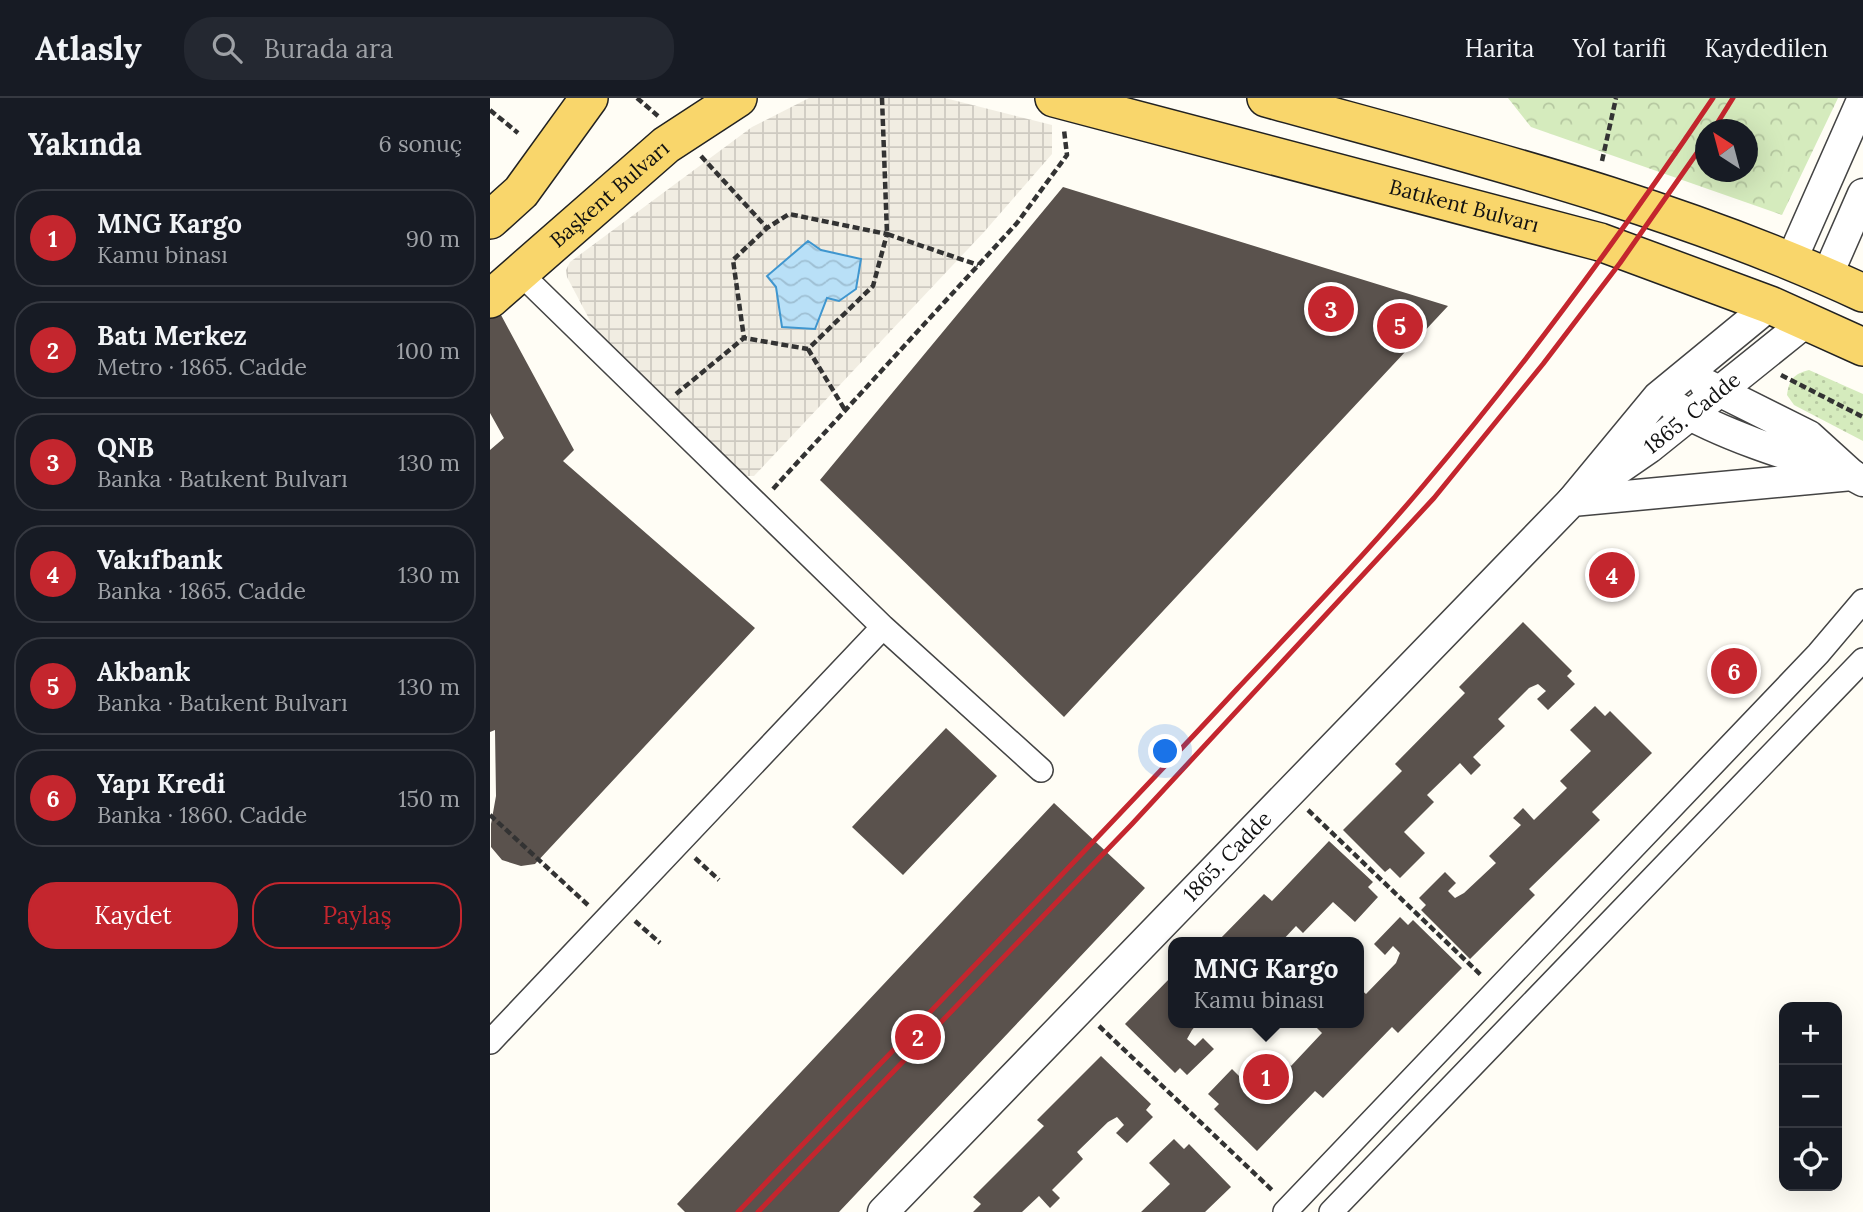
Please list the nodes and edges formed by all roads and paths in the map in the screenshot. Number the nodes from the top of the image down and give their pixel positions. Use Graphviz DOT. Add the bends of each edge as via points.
graph roads {
  1 [pos="589,98"];
  2 [pos="638,98"];
  3 [pos="738,98"];
  4 [pos="882,98"];
  5 [pos="1266,98"];
  6 [pos="1616,98"];
  7 [pos="1863,98"];
  8 [pos="490,110"];
  9 [pos="1062,112"];
  10 [pos="665,122"];
  11 [pos="518,133"];
  12 [pos="696,150"];
  13 [pos="1602,160"];
  14 [pos="1863,194"];
  15 [pos="490,220"];
  16 [pos="767,228"];
  17 [pos="887,233"];
  18 [pos="1791,261"];
  19 [pos="978,265"];
  20 [pos="521,274"];
  21 [pos="1827,276"];
  22 [pos="1863,293"];
  23 [pos="490,299"];
  24 [pos="1770,305"];
  25 [pos="1807,321"];
  26 [pos="744,338"];
  27 [pos="1863,347"];
  28 [pos="808,349"];
  29 [pos="1687,374"];
  30 [pos="1780,375"];
  31 [pos="1719,391"];
  32 [pos="1658,397"];
  33 [pos="658,408"];
  34 [pos="845,410"];
  35 [pos="1688,415"];
  36 [pos="1863,417"];
  37 [pos="1858,478"];
  38 [pos="1572,501"];
  39 [pos="758,505"];
  40 [pos="1863,601"];
  41 [pos="883,627"];
  42 [pos="1863,660"];
  43 [pos="1041,770"];
  44 [pos="1290,793"];
  45 [pos="490,815"];
  46 [pos="679,843"];
  47 [pos="719,880"];
  48 [pos="574,892"];
  49 [pos="618,907"];
  50 [pos="660,943"];
  51 [pos="1497,990"];
  52 [pos="1081,1009"];
  53 [pos="490,1042"];
  54 [pos="1287,1210"];
  55 [pos="883,1212"];
  56 [pos="1331,1212"];
  1 -- 15 [label="main road" via="521,192"];
  2 -- 10 [label="path"];
  3 -- 20 [label="main road, Başkent Bulvarı" via="666,145"];
  4 -- 17 [label="path"];
  5 -- 18 [label="main road" via="1623,198"];
  6 -- 13 [label="path"];
  7 -- 18 [label="street"];
  8 -- 11 [label="path"];
  9 -- 19 [label="path" via="1067,155 1017,223"];
  9 -- 24 [label="main road, Batıkent Bulvarı" via="1600,242"];
  12 -- 16 [label="path"];
  14 -- 21 [label="street"];
  16 -- 17 [label="path" via="789,214"];
  16 -- 26 [label="path" via="733,260"];
  17 -- 19 [label="path"];
  17 -- 28 [label="path" via="873,286"];
  18 -- 21 [label="main road"];
  18 -- 24 [label="main road"];
  19 -- 34 [label="path"];
  20 -- 23 [label="main road, Başkent Bulvarı"];
  20 -- 33 [label="street"];
  21 -- 22 [label="main road"];
  21 -- 25 [label="main road"];
  24 -- 25 [label="main road, Batıkent Bulvarı"];
  24 -- 29 [label="street, 1865. Cadde"];
  25 -- 27 [label="main road, Batıkent Bulvarı"];
  25 -- 31 [label="street, 1865. Cadde"];
  26 -- 28 [label="path"];
  26 -- 33 [label="path"];
  28 -- 34 [label="path"];
  29 -- 31 [label="street"];
  29 -- 32 [label="street, 1865. Cadde"];
  30 -- 36 [label="path"];
  31 -- 35 [label="street, 1865. Cadde"];
  31 -- 37 [label="street" via="1810,436"];
  32 -- 35 [label="street"];
  32 -- 38 [label="street, 1865. Cadde"];
  33 -- 39 [label="street"];
  34 -- 39 [label="path"];
  35 -- 37 [label="street"];
  35 -- 38 [label="street, 1865. Cadde"];
  37 -- 38 [label="street"];
  38 -- 44 [label="street, 1865. Cadde"];
  39 -- 41 [label="street"];
  40 -- 51 [label="street" via="1818,654"];
  41 -- 43 [label="street"];
  41 -- 46 [label="street"];
  42 -- 56 [label="street"];
  44 -- 51 [label="path"];
  44 -- 52 [label="street, 1865. Cadde"];
  45 -- 48 [label="path"];
  46 -- 47 [label="path"];
  46 -- 49 [label="street"];
  49 -- 50 [label="path"];
  49 -- 53 [label="street"];
  51 -- 54 [label="street"];
  52 -- 54 [label="path"];
  52 -- 55 [label="street, 1865. Cadde"];
}
